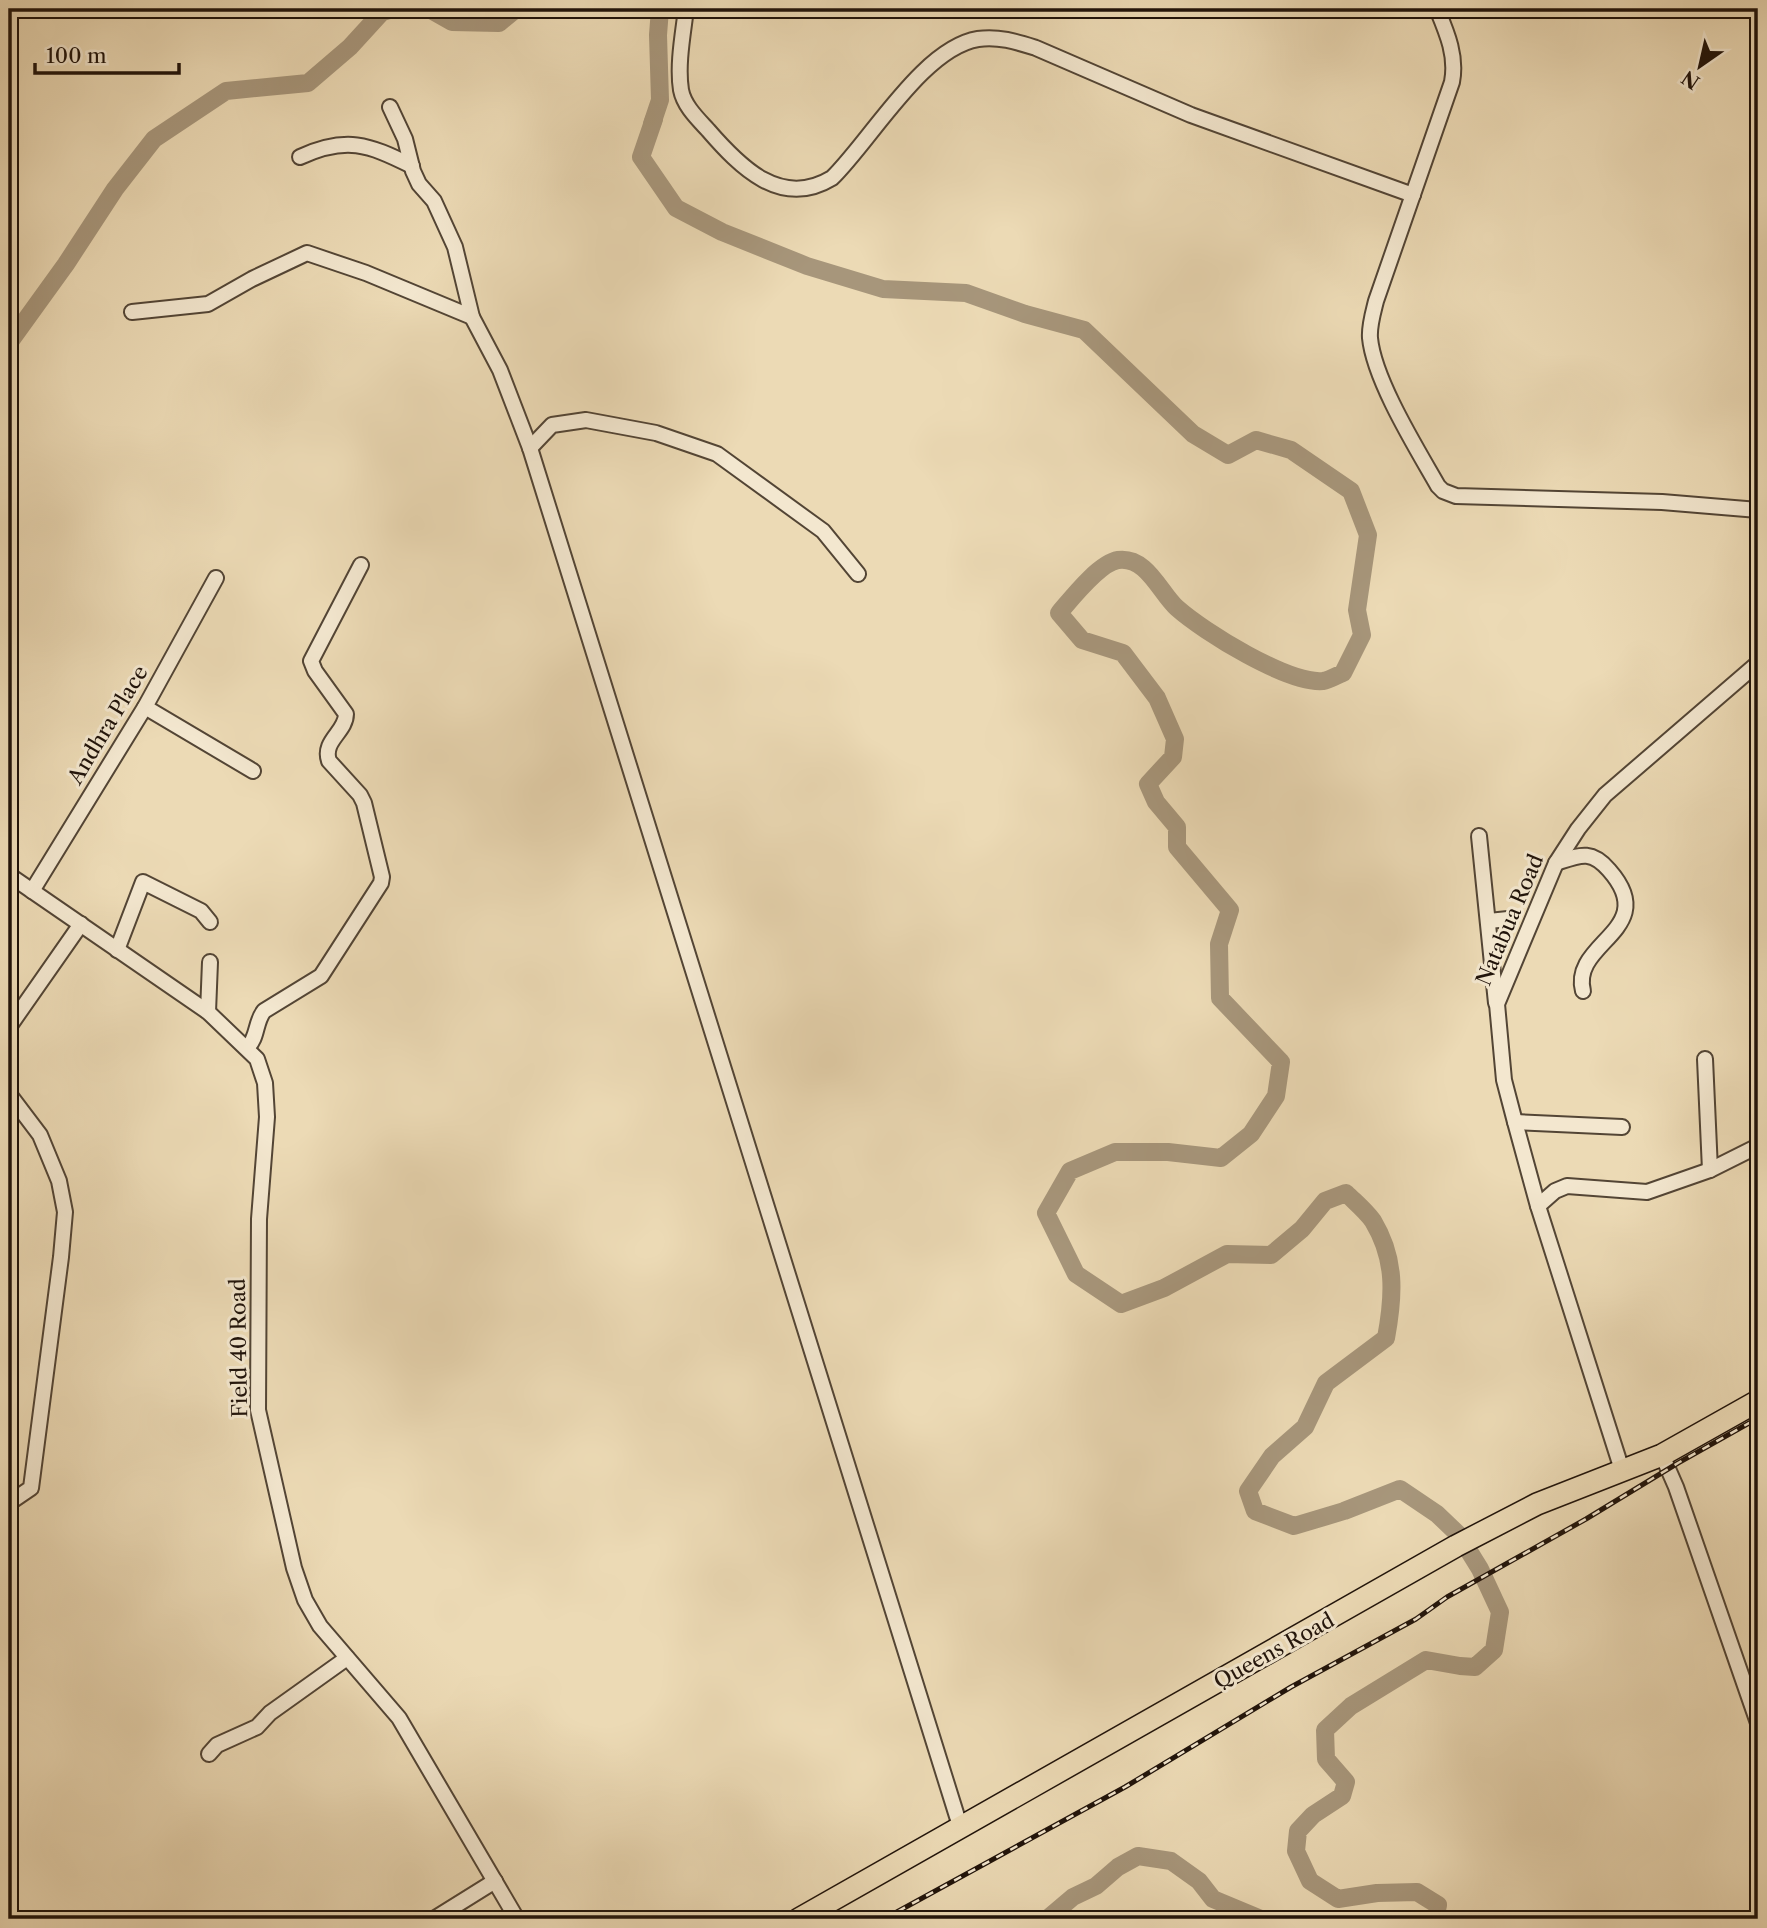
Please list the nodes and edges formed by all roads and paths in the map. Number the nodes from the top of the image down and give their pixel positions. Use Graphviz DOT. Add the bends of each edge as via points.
graph roads {
  1 [pos="687,9"];
  2 [pos="1437,9"];
  3 [pos="390,107"];
  4 [pos="300,157"];
  5 [pos="412,166"];
  6 [pos="1413,195"];
  7 [pos="132,312"];
  8 [pos="472,317"];
  9 [pos="530,448"];
  10 [pos="1758,510"];
  11 [pos="361,565"];
  12 [pos="858,574"];
  13 [pos="216,578"];
  14 [pos="1758,663"];
  15 [pos="145,706"];
  16 [pos="253,771"];
  17 [pos="1479,836"];
  18 [pos="1556,863"];
  19 [pos="9,875"];
  20 [pos="33,891"];
  21 [pos="1508,919"];
  22 [pos="1489,921"];
  23 [pos="210,922"];
  24 [pos="81,924"];
  25 [pos="117,950"];
  26 [pos="211,962"];
  27 [pos="1583,991"];
  28 [pos="1497,1004"];
  29 [pos="208,1012"];
  30 [pos="9,1027"];
  31 [pos="247,1048"];
  32 [pos="1706,1059"];
  33 [pos="9,1094"];
  34 [pos="1515,1122"];
  35 [pos="1622,1127"];
  36 [pos="1758,1146"];
  37 [pos="1710,1170"];
  38 [pos="1538,1206"];
  39 [pos="1758,1401"];
  40 [pos="1662,1455"];
  41 [pos="1622,1470"];
  42 [pos="9,1503"];
  43 [pos="347,1658"];
  44 [pos="1758,1723"];
  45 [pos="209,1754"];
  46 [pos="960,1826"];
  47 [pos="495,1881"];
  48 [pos="434,1919"];
  49 [pos="517,1919"];
  50 [pos="799,1919"];
  1 -- 6 [label="street" via="680,78 684,100 722,147 776,186 801,189 832,178 934,62 951,49 995,38 1036,48 1191,115"];
  2 -- 6 [label="street" via="1454,72"];
  3 -- 5 [label="street"];
  4 -- 5 [label="street" via="345,144 376,150"];
  5 -- 8 [label="street" via="455,247"];
  6 -- 10 [label="street" via="1376,301 1370,339 1392,400 1443,491 1456,496"];
  7 -- 8 [label="street" via="208,304 307,253 366,272"];
  8 -- 9 [label="street" via="500,370"];
  9 -- 12 [label="street" via="552,425 586,420 656,433 717,454 823,531"];
  9 -- 46 [label="street"];
  11 -- 31 [label="street" via="311,661 346,714 327,755 364,803 381,883 321,976 264,1011"];
  13 -- 15 [label="street, Andhra Place"];
  14 -- 18 [label="street, Natabua Road" via="1605,795"];
  15 -- 16 [label="street"];
  15 -- 20 [label="street, Andhra Place"];
  17 -- 22 [label="street"];
  18 -- 27 [label="street" via="1582,854 1594,856 1611,871 1627,907 1622,923 1584,971"];
  18 -- 28 [label="street, Natabua Road"];
  19 -- 20 [label="street, Field 40 Road"];
  20 -- 24 [label="street, Field 40 Road"];
  21 -- 22 [label="street"];
  22 -- 28 [label="street"];
  23 -- 25 [label="street" via="201,911 143,882"];
  24 -- 25 [label="street, Field 40 Road"];
  24 -- 30 [label="street"];
  25 -- 29 [label="street, Field 40 Road"];
  26 -- 29 [label="street"];
  28 -- 34 [label="street, Natabua Road" via="1504,1080"];
  29 -- 31 [label="street, Field 40 Road"];
  31 -- 43 [label="street, Field 40 Road" via="257,1059 265,1083 267,1117 259,1219 258,1410 305,1600"];
  32 -- 37 [label="street"];
  33 -- 42 [label="street" via="40,1135 60,1181 65,1212 31,1488"];
  34 -- 35 [label="street"];
  34 -- 38 [label="street, Natabua Road"];
  36 -- 37 [label="street"];
  37 -- 38 [label="street" via="1647,1192 1567,1186"];
  38 -- 41 [label="street, Natabua Road"];
  39 -- 40 [label="highway, Queens Road"];
  40 -- 41 [label="highway, Queens Road"];
  40 -- 44 [label="street"];
  41 -- 46 [label="highway, Queens Road" via="1538,1504 1465,1542"];
  43 -- 45 [label="street" via="257,1727 217,1745"];
  43 -- 47 [label="street, Field 40 Road" via="399,1718"];
  46 -- 50 [label="highway, Queens Road"];
  47 -- 48 [label="street"];
  47 -- 49 [label="street, Field 40 Road"];
}
